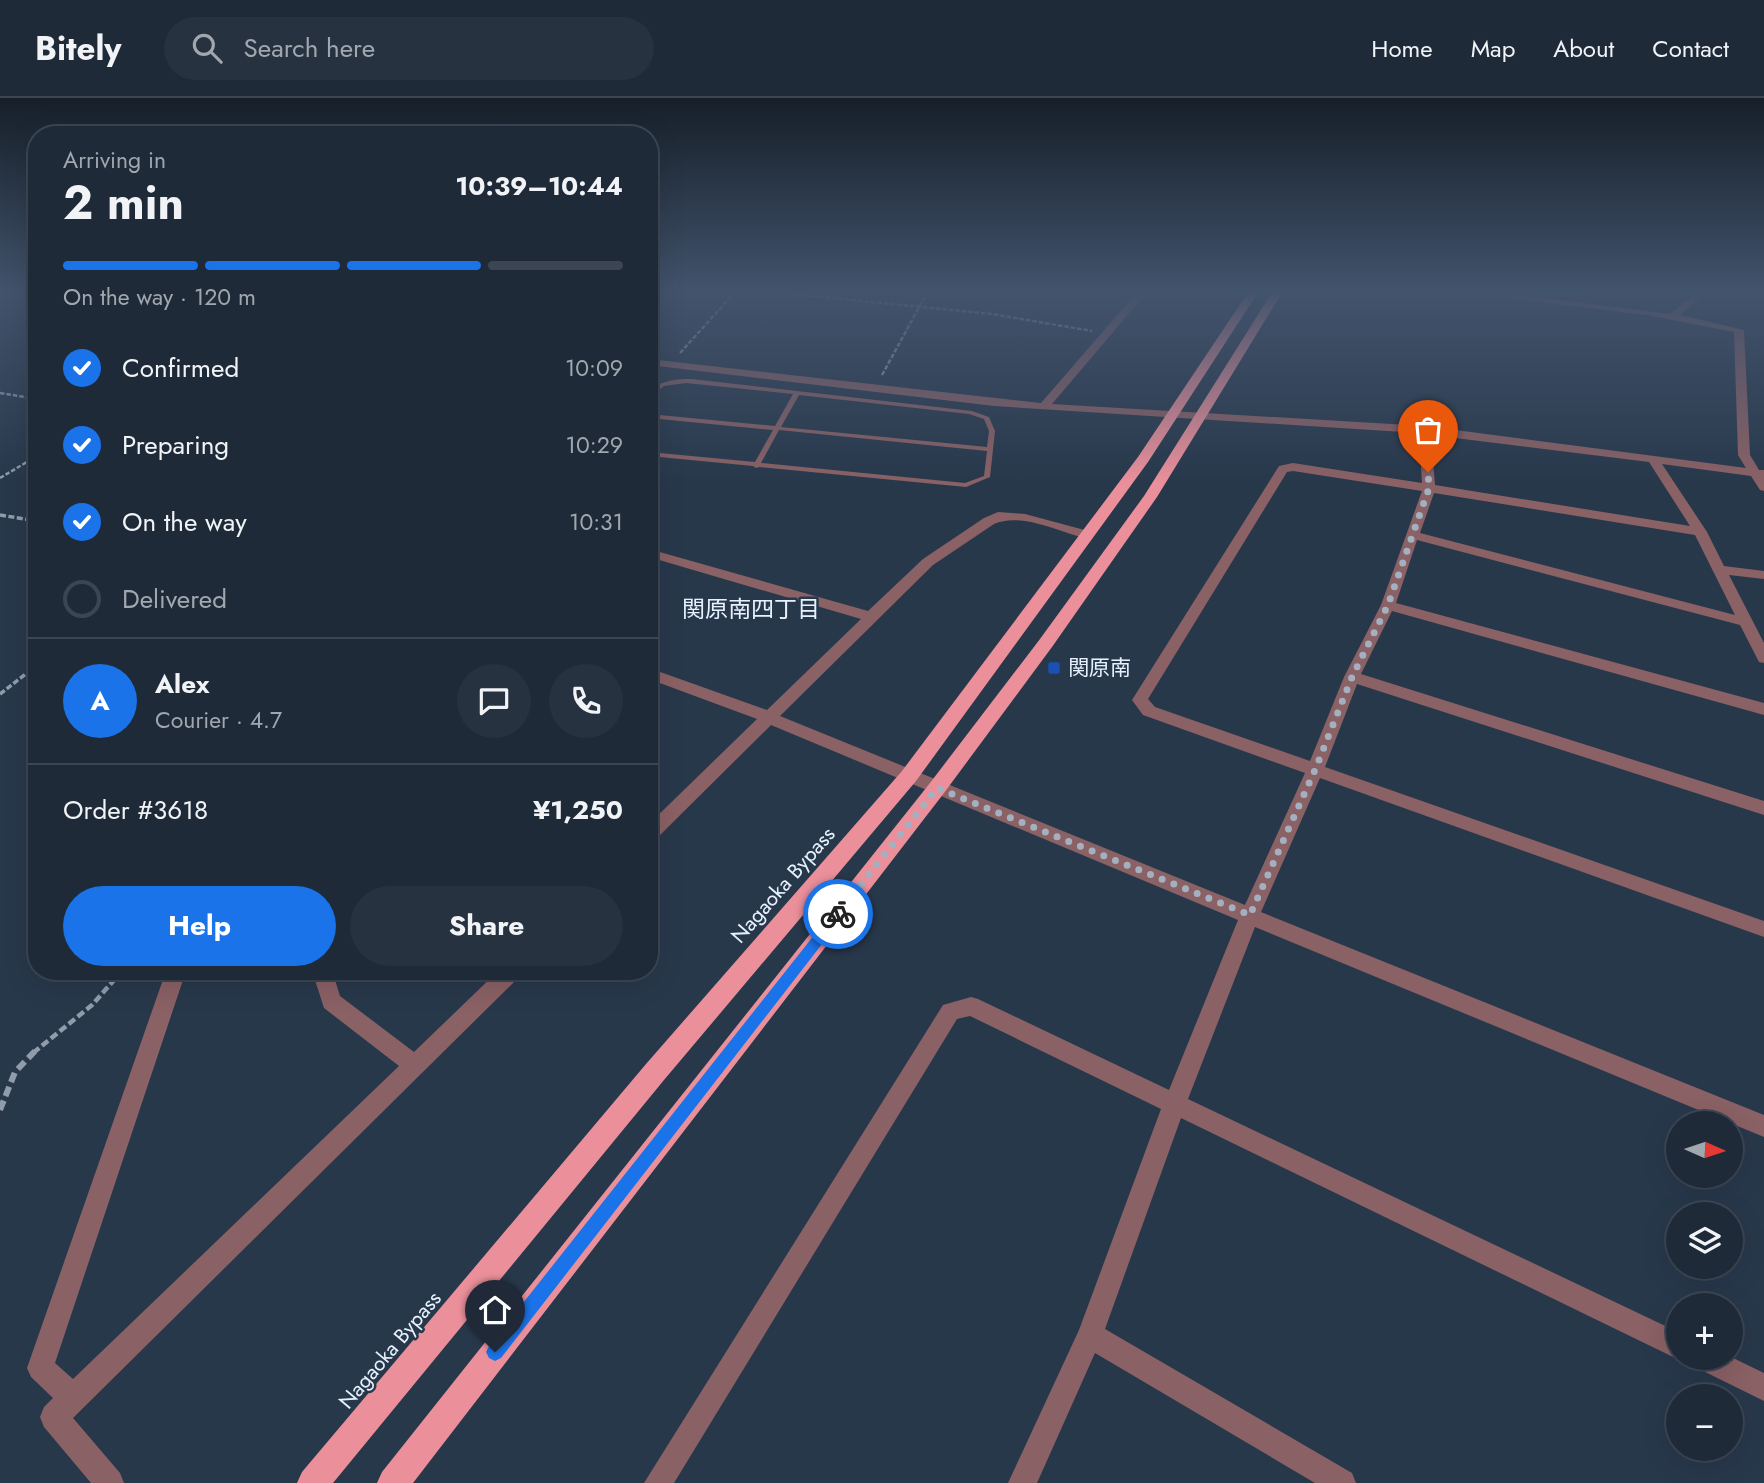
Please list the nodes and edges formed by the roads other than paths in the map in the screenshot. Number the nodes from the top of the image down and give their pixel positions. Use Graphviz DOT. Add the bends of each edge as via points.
graph roads {
  1 [pos="1088,356"];
  2 [pos="1211,356"];
  3 [pos="1237,356"];
  4 [pos="1740,356"];
  5 [pos="658,363"];
  6 [pos="658,388"];
  7 [pos="797,392"];
  8 [pos="1044,407"];
  9 [pos="1173,415"];
  10 [pos="1200,415"];
  11 [pos="658,417"];
  12 [pos="776,429"];
  13 [pos="1424,430"];
  14 [pos="990,449"];
  15 [pos="658,455"];
  16 [pos="1653,459"];
  17 [pos="756,466"];
  18 [pos="1760,473"];
  19 [pos="1764,487"];
  20 [pos="1429,488"];
  21 [pos="1700,531"];
  22 [pos="1087,535"];
  23 [pos="1412,535"];
  24 [pos="658,556"];
  25 [pos="1720,570"];
  26 [pos="1764,575"];
  27 [pos="1388,605"];
  28 [pos="872,617"];
  29 [pos="1745,622"];
  30 [pos="1764,658"];
  31 [pos="658,676"];
  32 [pos="1352,677"];
  33 [pos="1764,709"];
  34 [pos="768,717"];
  35 [pos="1315,770"];
  36 [pos="909,776"];
  37 [pos="937,788"];
  38 [pos="1764,808"];
  39 [pos="658,826"];
  40 [pos="1250,915"];
  41 [pos="1764,929"];
  42 [pos="173,980"];
  43 [pos="325,980"];
  44 [pos="503,980"];
  45 [pos="416,1066"];
  46 [pos="1174,1105"];
  47 [pos="1764,1126"];
  48 [pos="1090,1335"];
  49 [pos="1666,1340"];
  50 [pos="1729,1370"];
  51 [pos="1764,1387"];
  52 [pos="74,1398"];
  53 [pos="110,1483"];
  54 [pos="313,1483"];
  55 [pos="393,1483"];
  56 [pos="658,1483"];
  57 [pos="1022,1483"];
  58 [pos="1342,1483"];
  1 -- 8 [label="street"];
  2 -- 9 [label="highway, Nagaoka Bypass"];
  3 -- 10 [label="highway"];
  4 -- 18 [label="street" via="1744,455"];
  5 -- 8 [label="street"];
  6 -- 7 [label="lane" via="692,381"];
  7 -- 12 [label="lane"];
  7 -- 14 [label="lane" via="970,412 991,422"];
  8 -- 9 [label="street"];
  9 -- 10 [label="street"];
  9 -- 22 [label="highway, Nagaoka Bypass"];
  10 -- 13 [label="street"];
  10 -- 37 [label="highway" via="1107,559"];
  11 -- 12 [label="lane"];
  12 -- 14 [label="lane"];
  12 -- 17 [label="lane"];
  13 -- 16 [label="street"];
  13 -- 20 [label="street"];
  14 -- 17 [label="lane" via="987,477 967,485"];
  15 -- 17 [label="lane"];
  16 -- 18 [label="street"];
  16 -- 21 [label="street"];
  18 -- 19 [label="street"];
  20 -- 21 [label="street"];
  20 -- 23 [label="street"];
  20 -- 35 [label="street" via="1283,469 1140,700 1149,711"];
  21 -- 25 [label="street"];
  22 -- 28 [label="street" via="1003,514 929,562"];
  22 -- 36 [label="highway, Nagaoka Bypass"];
  23 -- 27 [label="street"];
  23 -- 29 [label="street"];
  24 -- 28 [label="street"];
  25 -- 26 [label="street"];
  25 -- 29 [label="street"];
  27 -- 32 [label="street"];
  27 -- 33 [label="street"];
  28 -- 34 [label="street"];
  29 -- 30 [label="street"];
  31 -- 34 [label="street"];
  32 -- 35 [label="street"];
  32 -- 38 [label="street"];
  34 -- 36 [label="street"];
  34 -- 39 [label="street"];
  35 -- 40 [label="street"];
  35 -- 41 [label="street"];
  36 -- 37 [label="street"];
  36 -- 54 [label="highway, Nagaoka Bypass"];
  37 -- 40 [label="street"];
  37 -- 55 [label="highway"];
  40 -- 46 [label="street"];
  40 -- 47 [label="street"];
  42 -- 52 [label="street" via="40,1368"];
  43 -- 45 [label="street" via="331,1000"];
  44 -- 45 [label="street"];
  45 -- 52 [label="street"];
  46 -- 48 [label="street"];
  46 -- 49 [label="street"];
  46 -- 56 [label="street" via="971,1006 950,1012"];
  48 -- 57 [label="street"];
  48 -- 58 [label="street"];
  50 -- 51 [label="street"];
  52 -- 53 [label="street" via="54,1417"];
}
